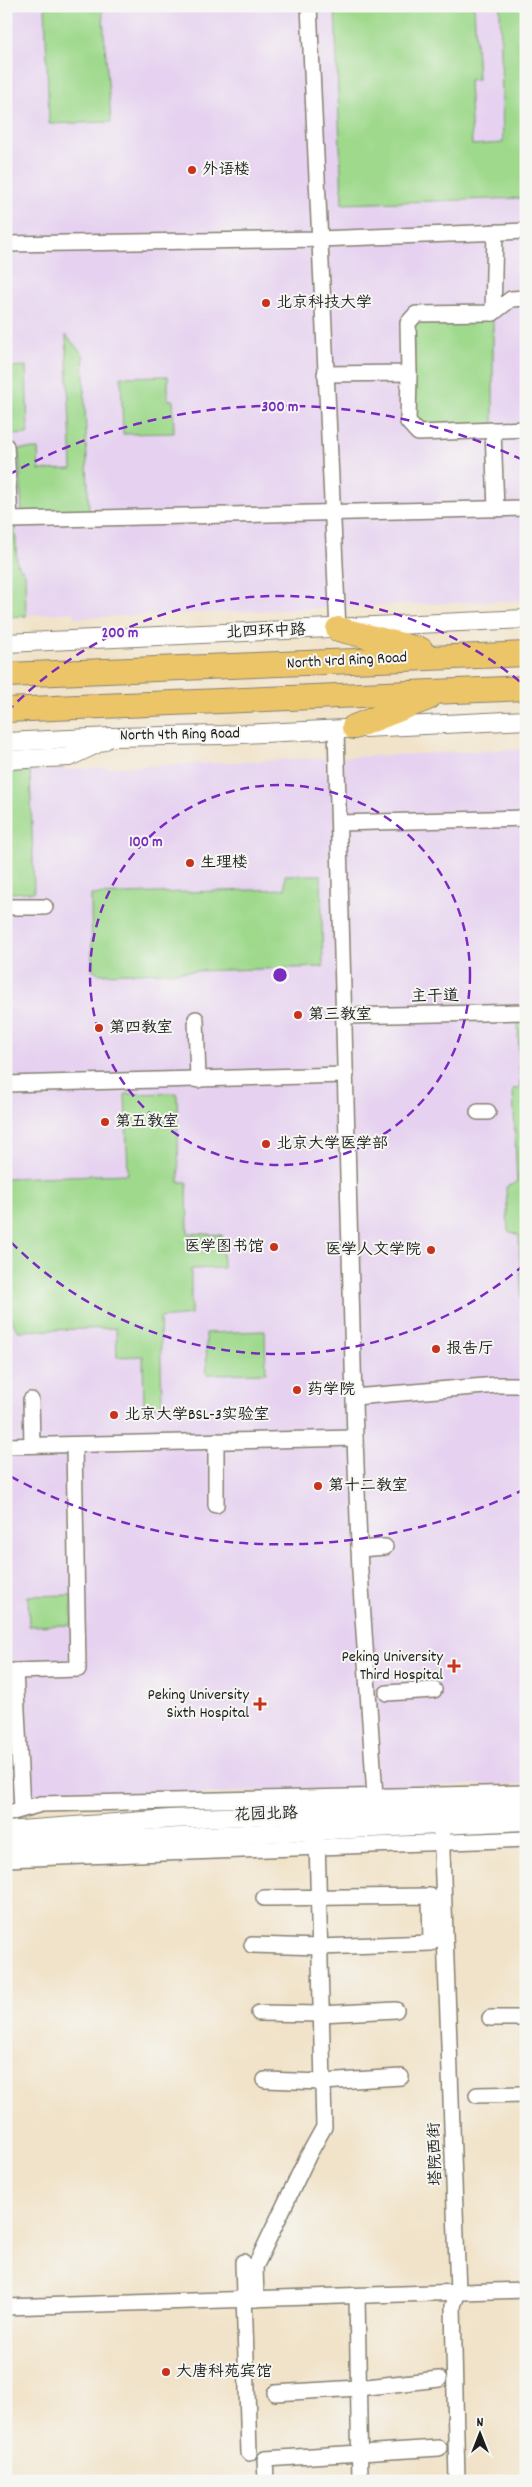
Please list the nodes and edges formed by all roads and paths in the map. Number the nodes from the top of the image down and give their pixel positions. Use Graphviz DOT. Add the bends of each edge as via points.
graph roads {
  1 [pos="309,6"];
  2 [pos="526,231"];
  3 [pos="494,232"];
  4 [pos="319,239"];
  5 [pos="6,244"];
  6 [pos="526,298"];
  7 [pos="493,313"];
  8 [pos="409,373"];
  9 [pos="325,374"];
  10 [pos="526,429"];
  11 [pos="493,430"];
  12 [pos="6,446"];
  13 [pos="526,508"];
  14 [pos="496,509"];
  15 [pos="332,514"];
  16 [pos="526,619"];
  17 [pos="338,629"];
  18 [pos="6,643"];
  19 [pos="526,654"];
  20 [pos="447,656"];
  21 [pos="6,675"];
  22 [pos="526,688"];
  23 [pos="446,691"];
  24 [pos="6,710"];
  25 [pos="526,720"];
  26 [pos="345,728"];
  27 [pos="112,736"];
  28 [pos="14,741"];
  29 [pos="6,760"];
  30 [pos="526,818"];
  31 [pos="339,823"];
  32 [pos="45,907"];
  33 [pos="6,908"];
  34 [pos="526,1012"];
  35 [pos="345,1016"];
  36 [pos="196,1019"];
  37 [pos="346,1075"];
  38 [pos="198,1080"];
  39 [pos="6,1084"];
  40 [pos="526,1385"];
  41 [pos="354,1397"];
  42 [pos="31,1400"];
  43 [pos="355,1438"];
  44 [pos="216,1441"];
  45 [pos="32,1445"];
  46 [pos="74,1445"];
  47 [pos="6,1446"];
  48 [pos="216,1505"];
  49 [pos="385,1547"];
  50 [pos="359,1549"];
  51 [pos="11,1672"];
  52 [pos="434,1690"];
  53 [pos="387,1693"];
  54 [pos="526,1793"];
  55 [pos="376,1803"];
  56 [pos="526,1805"];
  57 [pos="22,1809"];
  58 [pos="6,1814"];
  59 [pos="526,1821"];
  60 [pos="441,1824"];
  61 [pos="6,1831"];
  62 [pos="317,1839"];
  63 [pos="526,1839"];
  64 [pos="442,1842"];
  65 [pos="6,1845"];
  66 [pos="6,1859"];
  67 [pos="318,1897"];
  68 [pos="264,1898"];
  69 [pos="252,1945"];
  70 [pos="320,1947"];
  71 [pos="396,2010"];
  72 [pos="259,2012"];
  73 [pos="322,2014"];
  74 [pos="490,2018"];
  75 [pos="526,2018"];
  76 [pos="400,2076"];
  77 [pos="265,2080"];
  78 [pos="323,2082"];
  79 [pos="526,2094"];
  80 [pos="477,2095"];
  81 [pos="243,2262"];
  82 [pos="526,2290"];
  83 [pos="458,2292"];
  84 [pos="357,2296"];
  85 [pos="250,2299"];
  86 [pos="6,2307"];
  87 [pos="439,2379"];
  88 [pos="358,2388"];
  89 [pos="275,2392"];
  90 [pos="439,2448"];
  91 [pos="249,2453"];
  92 [pos="359,2453"];
  93 [pos="266,2481"];
  94 [pos="360,2481"];
  95 [pos="457,2481"];
  1 -- 4 [label="street"];
  2 -- 3 [label="street"];
  3 -- 4 [label="street"];
  3 -- 7 [label="street"];
  4 -- 5 [label="street"];
  4 -- 9 [label="street"];
  6 -- 7 [label="street" via="511,298"];
  7 -- 8 [label="street" via="416,314 408,323"];
  8 -- 9 [label="street"];
  8 -- 11 [label="street" via="408,422 418,433"];
  9 -- 15 [label="street"];
  10 -- 11 [label="street"];
  11 -- 14 [label="street"];
  12 -- 15 [label="street" via="10,520"];
  13 -- 14 [label="street"];
  14 -- 15 [label="street"];
  15 -- 17 [label="street"];
  16 -- 17 [label="street, 北四环中路"];
  17 -- 18 [label="street, 北四环中路"];
  17 -- 20 [label="highway"];
  19 -- 20 [label="highway, North 4rd Ring Road"];
  20 -- 21 [label="highway, North 4rd Ring Road"];
  22 -- 23 [label="highway"];
  23 -- 24 [label="highway, North 4th Ring Road"];
  23 -- 26 [label="highway"];
  25 -- 26 [label="street"];
  26 -- 27 [label="street, North 4th Ring Road" via="223,735"];
  26 -- 31 [label="street"];
  27 -- 28 [label="street, North 4th Ring Road"];
  27 -- 29 [label="street" via="69,757"];
  30 -- 31 [label="street"];
  31 -- 35 [label="street"];
  32 -- 33 [label="street"];
  34 -- 35 [label="street, 主干道"];
  35 -- 37 [label="street"];
  36 -- 38 [label="street"];
  37 -- 38 [label="street"];
  37 -- 41 [label="street"];
  38 -- 39 [label="street"];
  40 -- 41 [label="street"];
  41 -- 43 [label="street"];
  42 -- 45 [label="street"];
  43 -- 44 [label="street"];
  43 -- 50 [label="street"];
  44 -- 46 [label="street"];
  44 -- 48 [label="street"];
  45 -- 46 [label="street"];
  45 -- 47 [label="street"];
  46 -- 51 [label="street" via="78,1669"];
  49 -- 50 [label="street"];
  50 -- 55 [label="street"];
  51 -- 57 [label="street"];
  52 -- 53 [label="street"];
  54 -- 55 [label="street"];
  55 -- 56 [label="street, 花园北路"];
  55 -- 57 [label="street" via="41,1804"];
  55 -- 61 [label="street, 花园北路"];
  57 -- 58 [label="street"];
  59 -- 60 [label="street, 花园北路"];
  60 -- 62 [label="street, 花园北路"];
  60 -- 64 [label="street, 塔院西街"];
  62 -- 64 [label="street"];
  62 -- 65 [label="street, 花园北路"];
  62 -- 66 [label="street"];
  62 -- 67 [label="street"];
  63 -- 64 [label="street"];
  64 -- 83 [label="street, 塔院西街"];
  67 -- 68 [label="street"];
  67 -- 70 [label="street"];
  67 -- 70 [label="street" via="430,1896 431,1915 432,1943"];
  69 -- 70 [label="street"];
  70 -- 73 [label="street"];
  71 -- 73 [label="street"];
  72 -- 73 [label="street"];
  73 -- 78 [label="street"];
  74 -- 75 [label="street"];
  76 -- 78 [label="street"];
  77 -- 78 [label="street"];
  78 -- 85 [label="street" via="324,2127 255,2267"];
  79 -- 80 [label="street"];
  81 -- 85 [label="street"];
  82 -- 83 [label="street"];
  83 -- 84 [label="street"];
  83 -- 95 [label="street, 塔院西街" via="453,2306"];
  84 -- 85 [label="street"];
  84 -- 88 [label="street"];
  85 -- 86 [label="street"];
  85 -- 91 [label="street"];
  87 -- 88 [label="street"];
  88 -- 89 [label="street"];
  88 -- 92 [label="street"];
  90 -- 92 [label="street"];
  92 -- 93 [label="street" via="265,2459"];
  92 -- 94 [label="street"];
}
